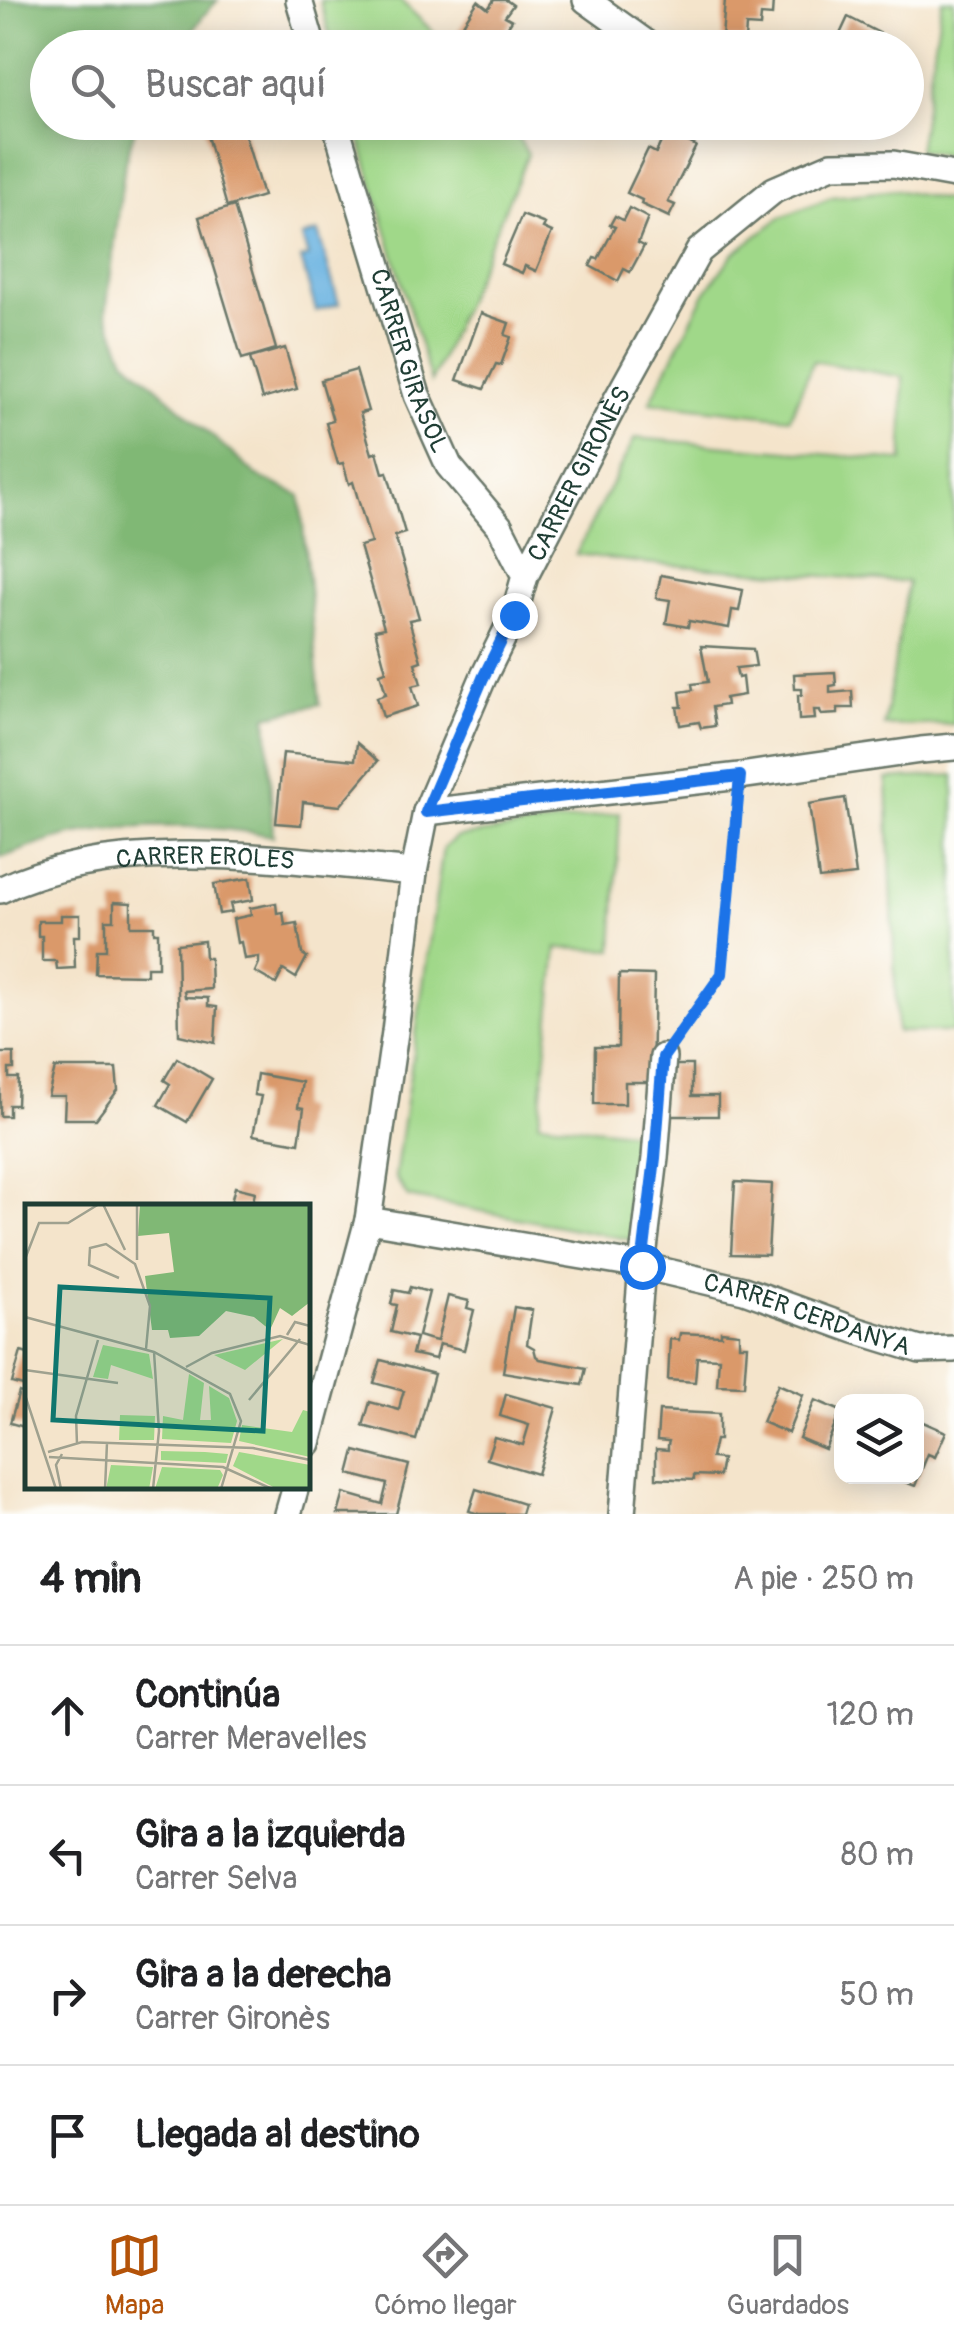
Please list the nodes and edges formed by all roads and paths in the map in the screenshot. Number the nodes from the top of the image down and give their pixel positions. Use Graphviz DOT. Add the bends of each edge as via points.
graph roads {
  1 [pos="299,0"];
  2 [pos="586,0"];
  3 [pos="308,30"];
  4 [pos="627,30"];
  5 [pos="340,140"];
  6 [pos="954,175"];
  7 [pos="526,576"];
  8 [pos="954,747"];
  9 [pos="740,776"];
  10 [pos="426,812"];
  11 [pos="414,872"];
  12 [pos="0,890"];
  13 [pos="663,1057"];
  14 [pos="368,1220"];
  15 [pos="642,1266"];
  16 [pos="954,1349"];
  17 [pos="310,1436"];
  18 [pos="295,1489"];
  19 [pos="288,1514"];
  20 [pos="622,1514"];
  1 -- 3 [label="street"];
  2 -- 4 [label="street"];
  5 -- 7 [label="street, CARRER GIRASOL" via="416,395 448,466 500,527"];
  6 -- 7 [label="street, CARRER GIRONÈS" via="893,164 832,165 774,190 699,251"];
  7 -- 10 [label="street, CARRER GIRONÈS"];
  8 -- 9 [label="street"];
  9 -- 10 [label="street"];
  9 -- 13 [label="path" via="722,974"];
  10 -- 11 [label="street, CARRER GIRONÈS"];
  11 -- 12 [label="street, CARRER EROLES" via="189,855 98,860"];
  11 -- 14 [label="street, CARRER GIRONÈS"];
  13 -- 15 [label="street"];
  14 -- 15 [label="street, CARRER CERDANYA"];
  14 -- 17 [label="street, CARRER GIRONÈS"];
  15 -- 16 [label="street, CARRER CERDANYA" via="744,1290 920,1350"];
  15 -- 20 [label="street"];
  18 -- 19 [label="street"];
}
